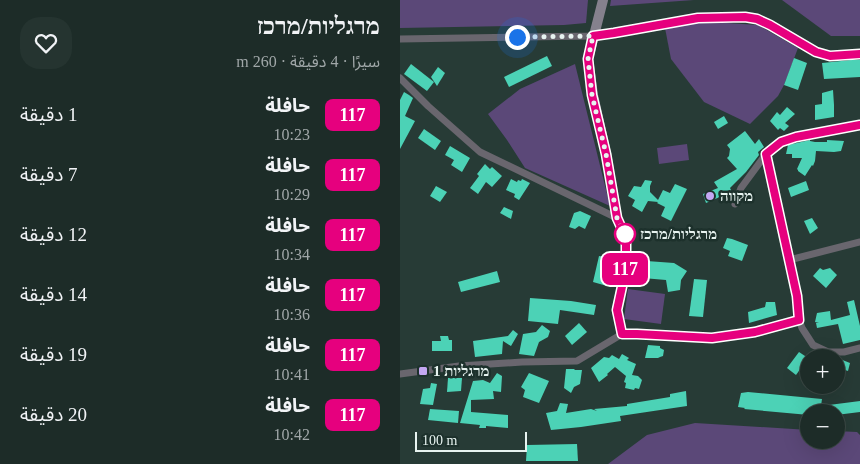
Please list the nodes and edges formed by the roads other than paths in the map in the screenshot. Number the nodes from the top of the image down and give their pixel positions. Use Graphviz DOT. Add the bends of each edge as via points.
graph roads {
  1 [pos="603,0"];
  2 [pos="593,36"];
  3 [pos="400,40"];
  4 [pos="860,54"];
  5 [pos="400,78"];
  6 [pos="860,125"];
  7 [pos="766,154"];
  8 [pos="735,204"];
  9 [pos="617,218"];
  10 [pos="860,242"];
  11 [pos="789,260"];
  12 [pos="799,320"];
  13 [pos="622,334"];
  14 [pos="860,348"];
  15 [pos="400,374"];
  1 -- 2 [label="street"];
  2 -- 3 [label="street"];
  2 -- 4 [label="street" via="698,18 745,17 770,25 816,52 830,56"];
  2 -- 9 [label="street" via="588,59 592,95"];
  5 -- 9 [label="street" via="480,152"];
  6 -- 7 [label="street" via="796,137 781,142"];
  7 -- 8 [label="street" via="740,188"];
  7 -- 11 [label="street"];
  9 -- 13 [label="street" via="626,238 626,268 617,310"];
  10 -- 11 [label="street"];
  11 -- 12 [label="street"];
  12 -- 13 [label="street" via="755,332 712,338"];
  12 -- 14 [label="street" via="813,345 828,352"];
  13 -- 15 [label="street" via="577,361 459,366"];
}
